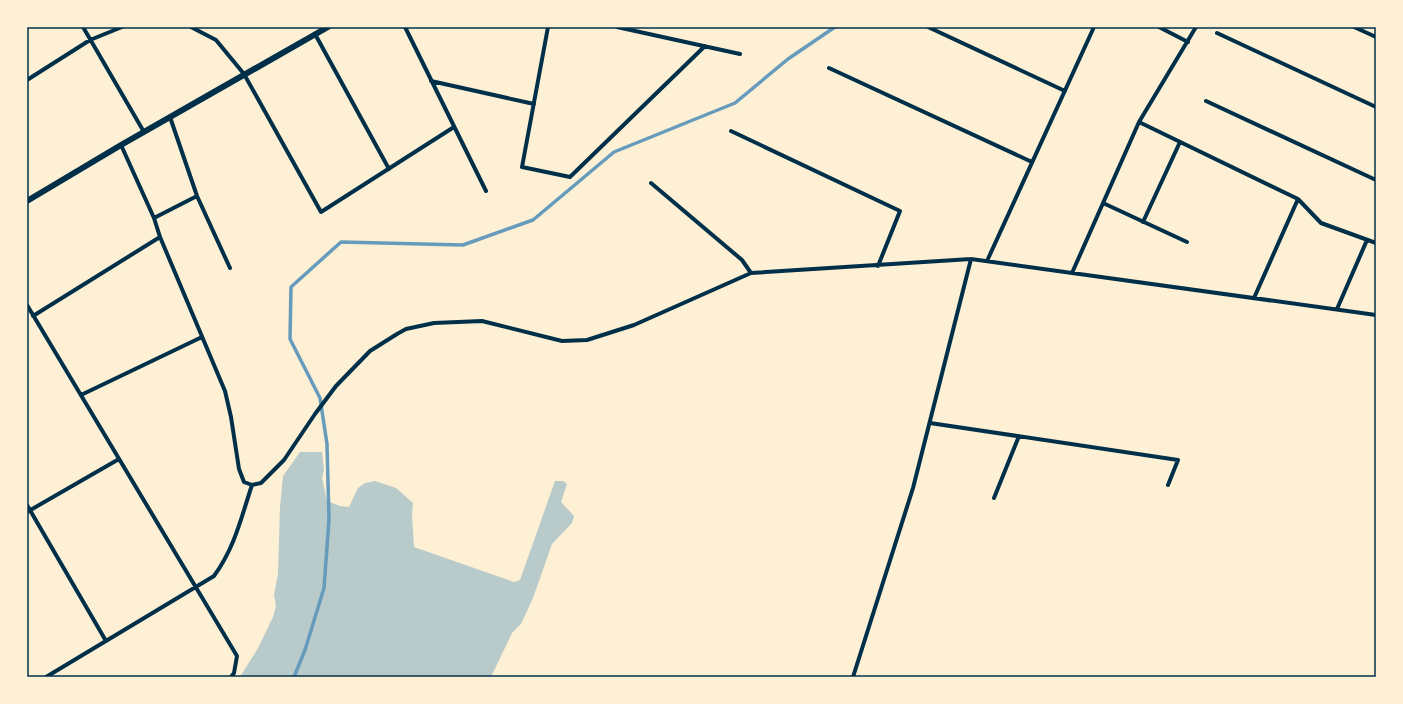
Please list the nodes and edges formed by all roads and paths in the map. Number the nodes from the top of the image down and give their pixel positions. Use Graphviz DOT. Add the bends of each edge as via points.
graph roads {
  1 [pos="83,27"];
  2 [pos="122,27"];
  3 [pos="191,27"];
  4 [pos="328,27"];
  5 [pos="405,27"];
  6 [pos="548,27"];
  7 [pos="617,27"];
  8 [pos="928,27"];
  9 [pos="1094,27"];
  10 [pos="1159,27"];
  11 [pos="1196,27"];
  12 [pos="1354,27"];
  13 [pos="1217,33"];
  14 [pos="315,34"];
  15 [pos="1376,37"];
  16 [pos="90,40"];
  17 [pos="1188,42"];
  18 [pos="705,46"];
  19 [pos="740,54"];
  20 [pos="828,68"];
  21 [pos="244,74"];
  22 [pos="27,80"];
  23 [pos="432,81"];
  24 [pos="1065,91"];
  25 [pos="1206,101"];
  26 [pos="534,104"];
  27 [pos="1376,107"];
  28 [pos="170,117"];
  29 [pos="1139,122"];
  30 [pos="454,127"];
  31 [pos="731,131"];
  32 [pos="144,132"];
  33 [pos="1180,142"];
  34 [pos="121,145"];
  35 [pos="1032,162"];
  36 [pos="388,169"];
  37 [pos="1376,180"];
  38 [pos="651,183"];
  39 [pos="486,191"];
  40 [pos="197,196"];
  41 [pos="1298,199"];
  42 [pos="27,202"];
  43 [pos="1103,203"];
  44 [pos="154,218"];
  45 [pos="1143,222"];
  46 [pos="160,237"];
  47 [pos="1367,240"];
  48 [pos="1187,242"];
  49 [pos="1376,244"];
  50 [pos="971,258"];
  51 [pos="987,261"];
  52 [pos="878,266"];
  53 [pos="230,268"];
  54 [pos="751,273"];
  55 [pos="1072,273"];
  56 [pos="1254,298"];
  57 [pos="27,305"];
  58 [pos="1337,309"];
  59 [pos="1376,315"];
  60 [pos="34,316"];
  61 [pos="202,338"];
  62 [pos="81,395"];
  63 [pos="930,423"];
  64 [pos="1019,436"];
  65 [pos="119,458"];
  66 [pos="252,485"];
  67 [pos="1168,485"];
  68 [pos="994,498"];
  69 [pos="27,505"];
  70 [pos="29,511"];
  71 [pos="196,587"];
  72 [pos="106,641"];
  73 [pos="46,677"];
  74 [pos="231,677"];
  75 [pos="855,677"];
  1 -- 16 [label="street"];
  2 -- 16 [label="street"];
  3 -- 21 [label="street" via="216,40"];
  4 -- 14 [label="street"];
  5 -- 23 [label="street"];
  6 -- 26 [label="street"];
  7 -- 18 [label="street"];
  8 -- 24 [label="street"];
  9 -- 24 [label="street"];
  10 -- 17 [label="street"];
  11 -- 17 [label="street"];
  12 -- 15 [label="street"];
  13 -- 27 [label="street"];
  14 -- 21 [label="street"];
  14 -- 36 [label="street"];
  16 -- 22 [label="street"];
  16 -- 32 [label="street"];
  17 -- 29 [label="street"];
  18 -- 19 [label="street"];
  18 -- 26 [label="street" via="570,177 522,167"];
  20 -- 35 [label="street"];
  21 -- 28 [label="street"];
  21 -- 36 [label="street" via="321,212"];
  23 -- 26 [label="street"];
  23 -- 30 [label="street"];
  24 -- 35 [label="street"];
  25 -- 37 [label="street"];
  28 -- 32 [label="street"];
  28 -- 40 [label="street"];
  29 -- 33 [label="street"];
  29 -- 43 [label="street"];
  30 -- 36 [label="street"];
  30 -- 39 [label="street"];
  31 -- 52 [label="street" via="900,211"];
  32 -- 34 [label="street"];
  33 -- 41 [label="street"];
  33 -- 45 [label="street"];
  34 -- 42 [label="street"];
  34 -- 44 [label="street"];
  35 -- 51 [label="street"];
  38 -- 54 [label="street" via="742,260"];
  40 -- 44 [label="street"];
  40 -- 53 [label="street"];
  41 -- 47 [label="street" via="1321,223"];
  41 -- 56 [label="street"];
  43 -- 45 [label="street"];
  43 -- 55 [label="street"];
  44 -- 46 [label="street"];
  45 -- 48 [label="street"];
  46 -- 60 [label="street"];
  46 -- 61 [label="street"];
  47 -- 49 [label="street"];
  47 -- 58 [label="street"];
  50 -- 51 [label="street"];
  50 -- 52 [label="street"];
  50 -- 63 [label="street"];
  51 -- 55 [label="street"];
  52 -- 54 [label="street"];
  54 -- 66 [label="street" via="634,325 587,340 562,341 482,321 434,323 406,329 370,351 336,386 284,460 261,483"];
  55 -- 56 [label="street"];
  56 -- 58 [label="street"];
  57 -- 60 [label="street"];
  58 -- 59 [label="street"];
  60 -- 62 [label="street"];
  61 -- 62 [label="street"];
  61 -- 66 [label="street" via="225,391 239,469 244,482"];
  62 -- 65 [label="street"];
  63 -- 64 [label="street"];
  63 -- 75 [label="street" via="913,488"];
  64 -- 67 [label="street" via="1178,460"];
  64 -- 68 [label="street"];
  65 -- 70 [label="street"];
  65 -- 71 [label="street"];
  66 -- 71 [label="street" via="232,547 224,563 214,576"];
  69 -- 70 [label="street"];
  70 -- 72 [label="street"];
  71 -- 72 [label="street"];
  71 -- 74 [label="street" via="237,656"];
  72 -- 73 [label="street"];
}
